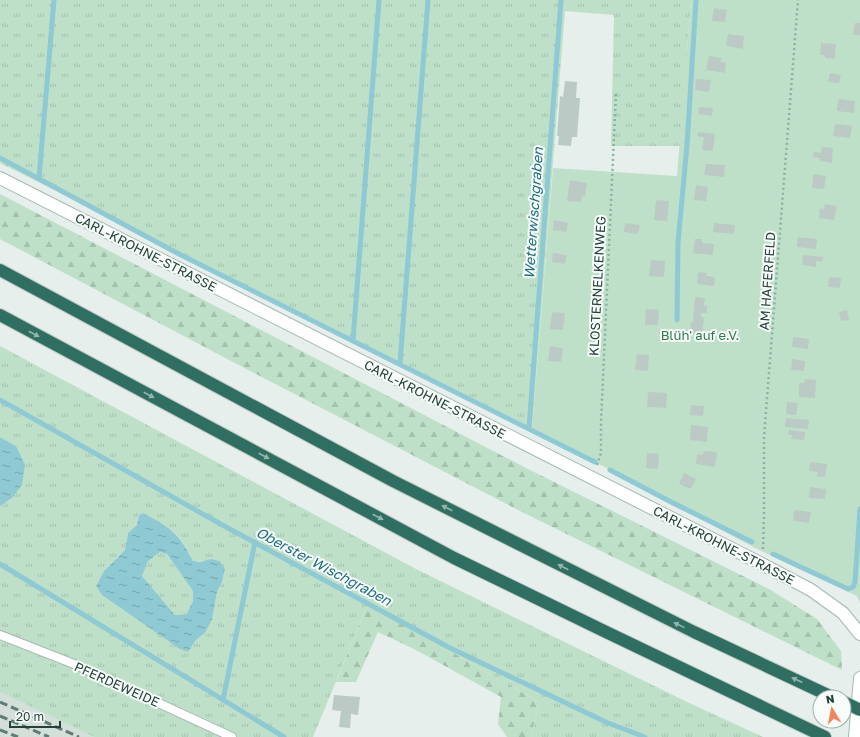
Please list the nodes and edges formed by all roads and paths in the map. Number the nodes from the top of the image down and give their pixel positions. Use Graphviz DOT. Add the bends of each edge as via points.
graph roads {
  1 [pos="798,0"];
  2 [pos="616,92"];
  3 [pos="0,178"];
  4 [pos="0,270"];
  5 [pos="0,315"];
  6 [pos="593,479"];
  7 [pos="762,564"];
  8 [pos="860,634"];
  9 [pos="0,635"];
  10 [pos="860,678"];
  11 [pos="815,689"];
  12 [pos="232,737"];
  13 [pos="826,737"];
  14 [pos="854,737"];
  1 -- 7 [label="path, AM HAFERFELD" via="764,437"];
  2 -- 6 [label="path, KLOSTERNELKENWEG" via="602,453"];
  3 -- 6 [label="street, CARL-KROHNE-STRASSE"];
  11 -- 4 [label="highway, one-way" via="694,632 393,481"];
  5 -- 13 [label="highway, one-way" via="454,558"];
  6 -- 7 [label="street, CARL-KROHNE-STRASSE"];
  7 -- 8 [label="street, CARL-KROHNE-STRASSE" via="810,590 843,613"];
  9 -- 12 [label="lane, PFERDEWEIDE" via="74,664"];
  10 -- 14 [label="street"];
}
